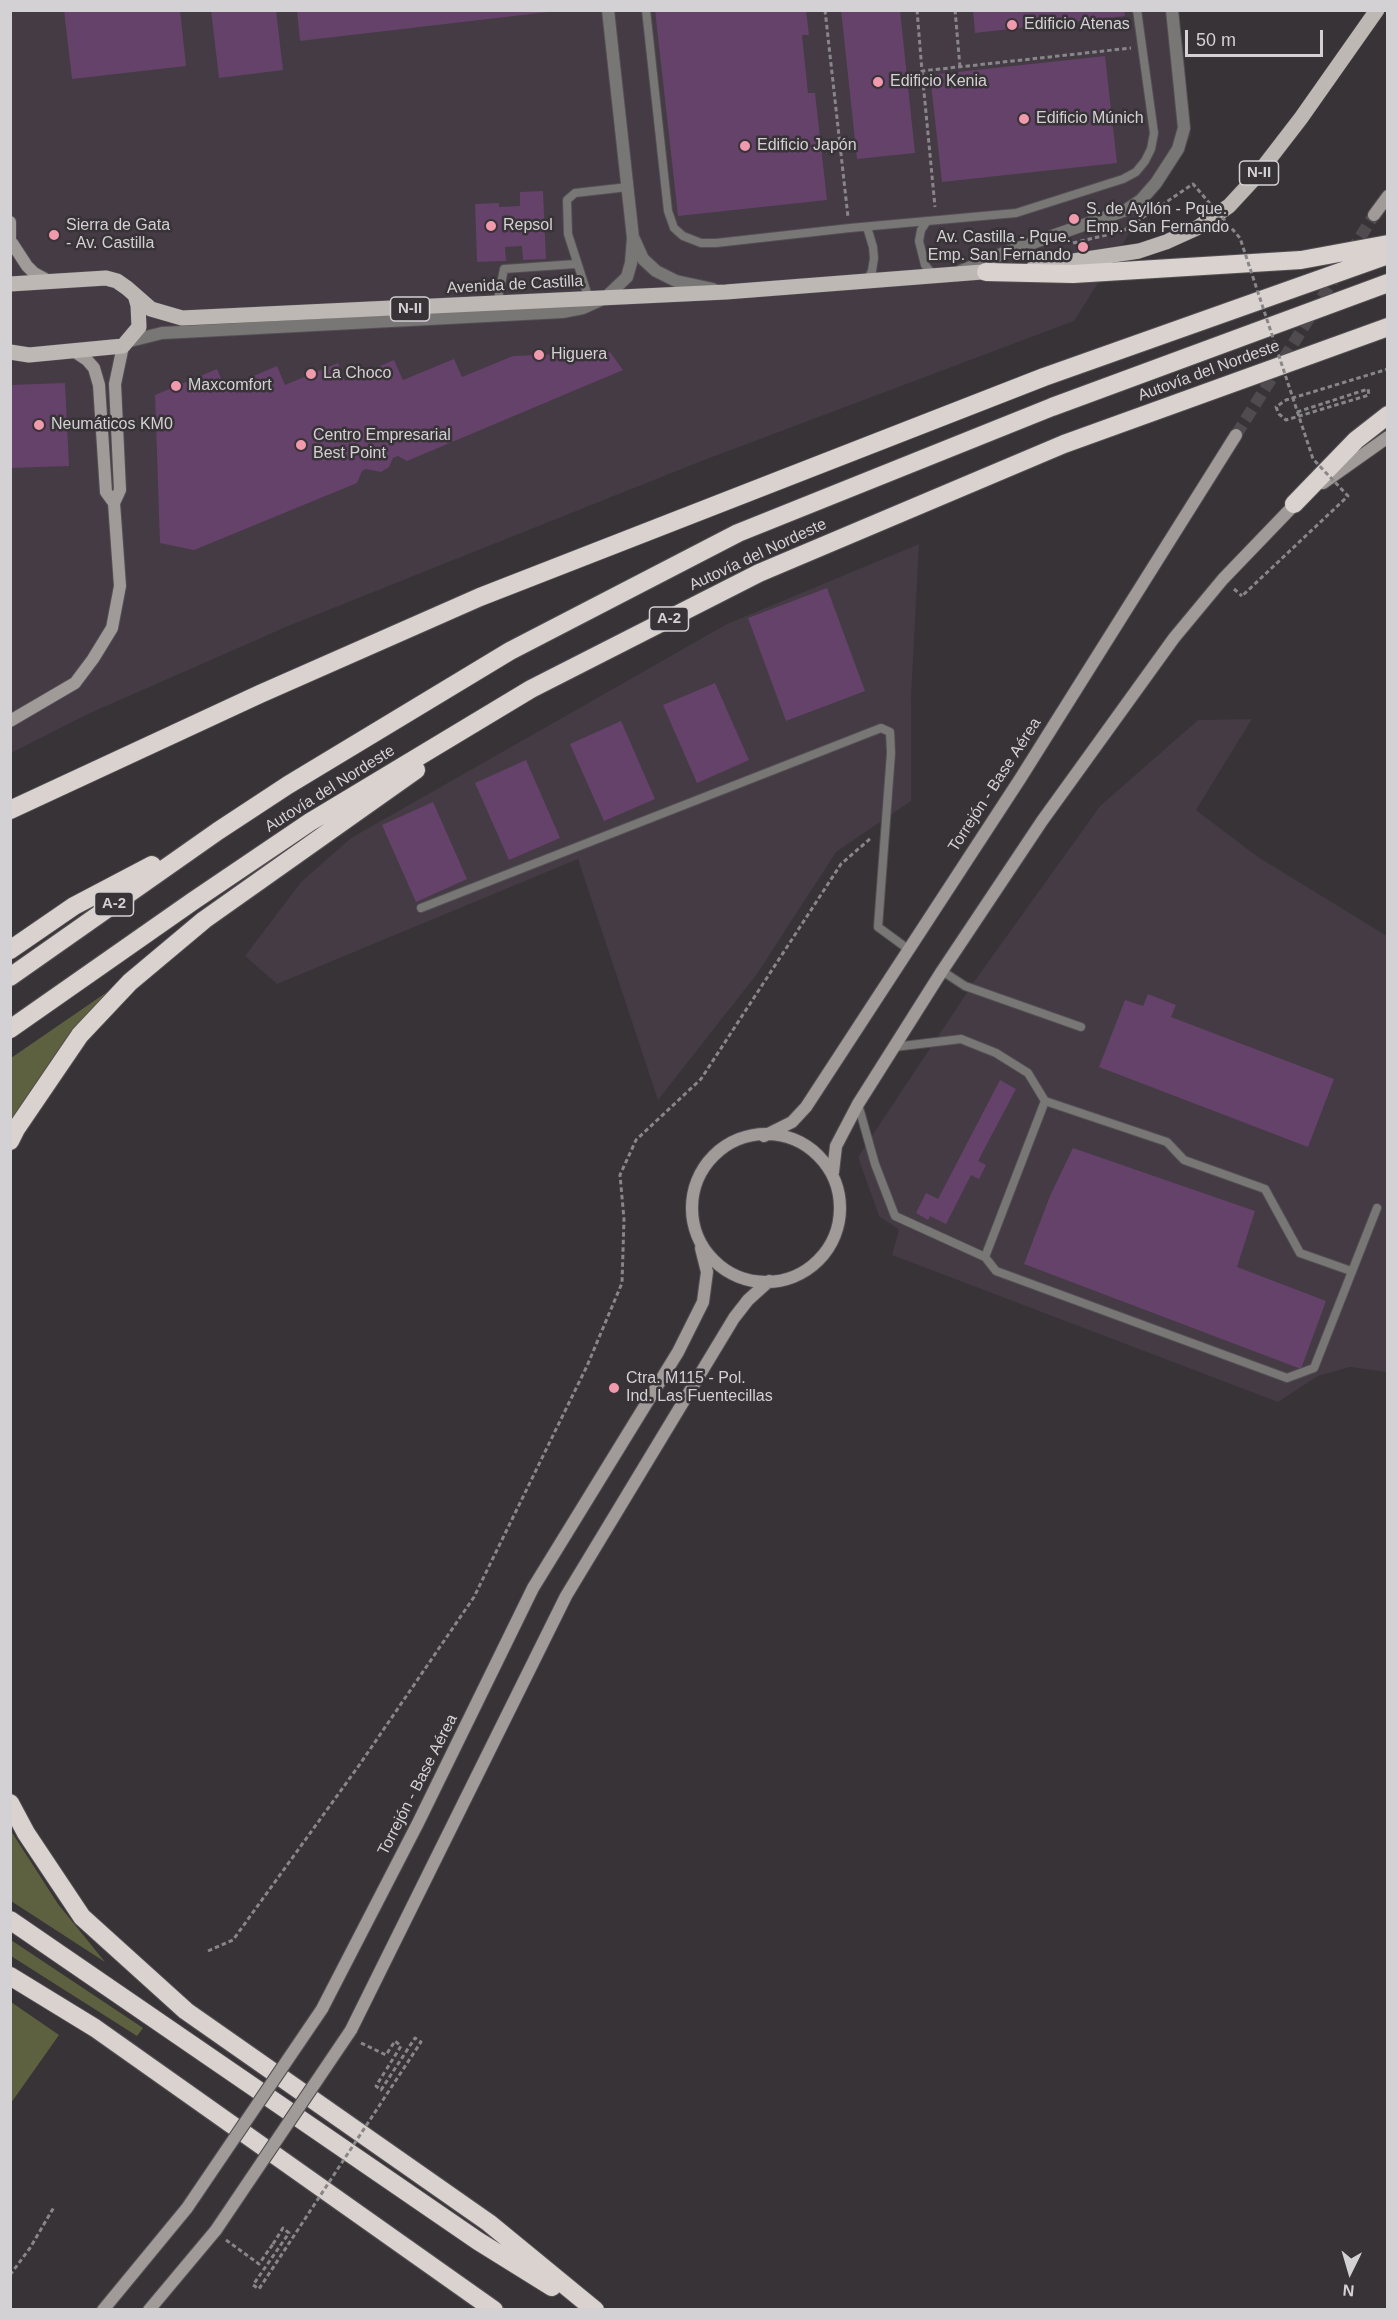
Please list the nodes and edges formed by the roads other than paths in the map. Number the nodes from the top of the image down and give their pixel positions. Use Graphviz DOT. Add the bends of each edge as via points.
graph roads {
  1 [pos="608,10"];
  2 [pos="646,10"];
  3 [pos="1137,10"];
  4 [pos="1172,10"];
  5 [pos="1377,10"];
  6 [pos="628,187"];
  7 [pos="1388,196"];
  8 [pos="1374,215"];
  9 [pos="927,221"];
  10 [pos="10,222"];
  11 [pos="867,227"];
  12 [pos="633,238"];
  13 [pos="1388,243"];
  14 [pos="11,246"];
  15 [pos="1388,255"];
  16 [pos="576,264"];
  17 [pos="986,272"];
  18 [pos="951,275"];
  19 [pos="935,276"];
  20 [pos="49,281"];
  21 [pos="866,282"];
  22 [pos="1388,283"];
  23 [pos="10,284"];
  24 [pos="726,292"];
  25 [pos="135,295"];
  26 [pos="605,298"];
  27 [pos="589,299"];
  28 [pos="497,304"];
  29 [pos="1388,327"];
  30 [pos="127,344"];
  31 [pos="10,352"];
  32 [pos="75,352"];
  33 [pos="1388,415"];
  34 [pos="1236,435"];
  35 [pos="1388,437"];
  36 [pos="114,502"];
  37 [pos="1294,504"];
  38 [pos="531,689"];
  39 [pos="10,721"];
  40 [pos="10,810"];
  41 [pos="218,831"];
  42 [pos="421,908"];
  43 [pos="908,949"];
  44 [pos="10,950"];
  45 [pos="942,971"];
  46 [pos="10,977"];
  47 [pos="1081,1027"];
  48 [pos="10,1029"];
  49 [pos="894,1047"];
  50 [pos="1045,1101"];
  51 [pos="858,1104"];
  52 [pos="764,1136"];
  53 [pos="10,1141"];
  54 [pos="833,1172"];
  55 [pos="1377,1208"];
  56 [pos="701,1248"];
  57 [pos="985,1257"];
  58 [pos="1352,1271"];
  59 [pos="769,1281"];
  60 [pos="10,1803"];
  61 [pos="10,1920"];
  62 [pos="10,1976"];
  63 [pos="103,2310"];
  64 [pos="149,2310"];
  65 [pos="494,2310"];
  66 [pos="590,2310"];
  67 [pos="595,2310"];
  1 -- 6 [label="street"];
  2 -- 11 [label="lane" via="668,212 674,228 693,240 716,243"];
  3 -- 9 [label="lane" via="1154,133 1151,149 1136,172 1016,213"];
  4 -- 18 [label="street" via="1184,129 1178,149 1156,183 1126,210"];
  5 -- 17 [label="main road, N-II" via="1254,179 1229,206 1197,228 1139,251"];
  6 -- 12 [label="street"];
  6 -- 16 [label="lane" via="575,193 567,200 568,234"];
  7 -- 8 [label="main road"];
  9 -- 11 [label="lane"];
  9 -- 19 [label="lane" via="919,241 925,264"];
  10 -- 14 [label="main road"];
  11 -- 21 [label="lane" via="874,258"];
  12 -- 24 [label="street" via="643,259 656,272 676,281"];
  12 -- 26 [label="street" via="627,277"];
  13 -- 17 [label="highway" via="1301,260 1073,274"];
  14 -- 20 [label="main road" via="34,273"];
  15 -- 40 [label="highway" via="1044,376 480,597"];
  16 -- 27 [label="lane"];
  16 -- 28 [label="lane" via="504,269"];
  17 -- 18 [label="main road, N-II"];
  18 -- 19 [label="main road, N-II"];
  19 -- 21 [label="main road, N-II"];
  20 -- 23 [label="main road, N-II"];
  20 -- 25 [label="main road, N-II" via="106,278"];
  21 -- 24 [label="main road, N-II"];
  22 -- 41 [label="highway, Autovía del Nordeste / A-2" via="1052,406 738,533 510,651"];
  24 -- 26 [label="main road, N-II"];
  25 -- 28 [label="main road, Avenida de Castilla / N-II" via="151,309 182,318"];
  25 -- 30 [label="main road" via="139,327"];
  26 -- 27 [label="main road, Avenida de Castilla / N-II"];
  26 -- 30 [label="street, Avenida de Castilla / N-II" via="562,312 162,333"];
  27 -- 28 [label="main road, Avenida de Castilla / N-II"];
  29 -- 38 [label="highway, Autovía del Nordeste / A-2" via="1053,448 759,573"];
  30 -- 32 [label="main road, N-II"];
  30 -- 36 [label="main road" via="115,384 120,490"];
  31 -- 32 [label="main road, N-II"];
  32 -- 36 [label="main road" via="93,368 99,385 106,492"];
  33 -- 37 [label="highway" via="1356,440"];
  34 -- 43 [label="main road, Torrejón - Base Aérea"];
  35 -- 37 [label="main road"];
  36 -- 39 [label="main road" via="120,586 112,627 75,683"];
  37 -- 45 [label="main road" via="1174,638 1042,821"];
  38 -- 48 [label="highway, Autovía del Nordeste / A-2" via="310,822"];
  38 -- 53 [label="highway" via="204,920 130,982 80,1035"];
  41 -- 44 [label="highway" via="74,906"];
  41 -- 46 [label="highway, Autovía del Nordeste / A-2"];
  42 -- 43 [label="lane" via="880,728 890,732 891,753 878,927"];
  43 -- 52 [label="main road, Torrejón - Base Aérea" via="806,1107 792,1122"];
  45 -- 47 [label="lane" via="964,986"];
  45 -- 49 [label="main road"];
  49 -- 50 [label="lane" via="961,1039 996,1053 1028,1073"];
  49 -- 51 [label="main road"];
  50 -- 57 [label="lane"];
  50 -- 58 [label="lane" via="1167,1142 1184,1160 1265,1189 1300,1253"];
  51 -- 54 [label="main road" via="836,1146"];
  51 -- 57 [label="lane" via="895,1216"];
  52 -- 54 [label="main road" via="791,1139 810,1148"];
  52 -- 56 [label="main road" via="722,1149 696,1178 689,1215"];
  54 -- 59 [label="main road" via="841,1217 822,1257 798,1275"];
  55 -- 58 [label="lane"];
  56 -- 59 [label="main road" via="730,1275"];
  56 -- 63 [label="main road, Torrejón - Base Aérea, bridge" via="706,1272 703,1302 683,1342 533,1588 321,2009 187,2208"];
  57 -- 58 [label="lane" via="996,1271 1287,1378 1314,1368"];
  59 -- 64 [label="main road, bridge" via="734,1318 566,1596 352,2028 216,2230"];
  60 -- 67 [label="highway" via="82,1917 186,2011 489,2223"];
  61 -- 66 [label="highway" via="478,2241"];
  62 -- 65 [label="highway" via="95,2028"];
}
